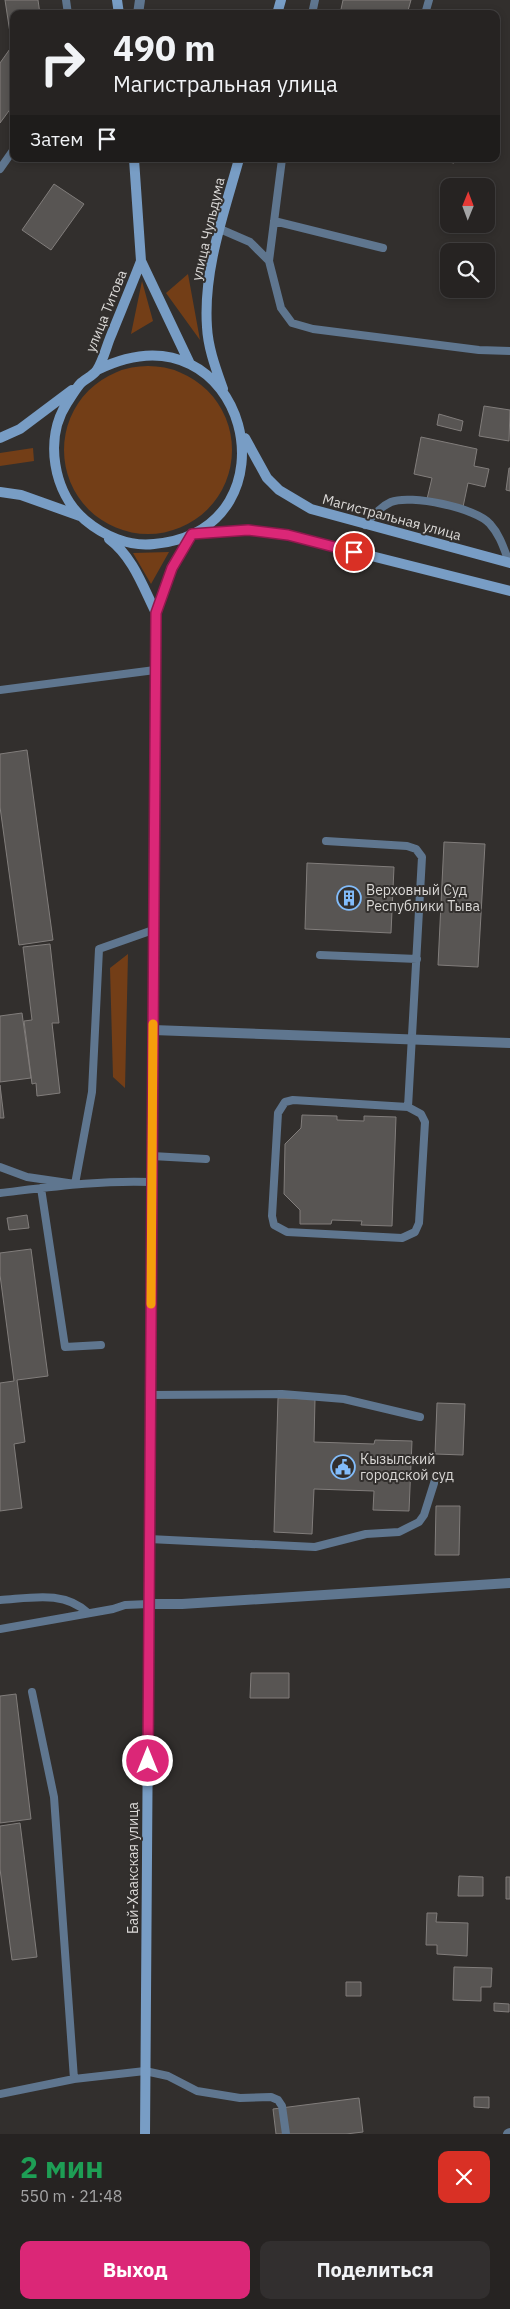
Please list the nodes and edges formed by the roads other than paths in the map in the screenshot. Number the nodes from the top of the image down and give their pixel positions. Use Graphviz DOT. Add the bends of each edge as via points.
graph roads {
  1 [pos="10,155"];
  2 [pos="134,162"];
  3 [pos="238,162"];
  4 [pos="282,162"];
  5 [pos="0,169"];
  6 [pos="274,221"];
  7 [pos="220,229"];
  8 [pos="383,248"];
  9 [pos="269,261"];
  10 [pos="141,262"];
  11 [pos="510,351"];
  12 [pos="190,364"];
  13 [pos="97,370"];
  14 [pos="79,385"];
  15 [pos="224,393"];
  16 [pos="242,433"];
  17 [pos="0,438"];
  18 [pos="0,492"];
  19 [pos="81,517"];
  20 [pos="365,525"];
  21 [pos="94,528"];
  22 [pos="192,534"];
  23 [pos="509,562"];
  24 [pos="510,591"];
  25 [pos="156,613"];
  26 [pos="155,670"];
  27 [pos="0,690"];
  28 [pos="326,841"];
  29 [pos="154,930"];
  30 [pos="320,955"];
  31 [pos="417,959"];
  32 [pos="153,1030"];
  33 [pos="412,1040"];
  34 [pos="510,1043"];
  35 [pos="408,1107"];
  36 [pos="152,1156"];
  37 [pos="206,1159"];
  38 [pos="0,1167"];
  39 [pos="152,1182"];
  40 [pos="75,1184"];
  41 [pos="40,1188"];
  42 [pos="0,1193"];
  43 [pos="101,1345"];
  44 [pos="150,1395"];
  45 [pos="420,1416"];
  46 [pos="436,1477"];
  47 [pos="149,1539"];
  48 [pos="510,1583"];
  49 [pos="0,1600"];
  50 [pos="149,1604"];
  51 [pos="88,1614"];
  52 [pos="0,1629"];
  53 [pos="32,1692"];
  54 [pos="146,2071"];
  55 [pos="74,2079"];
  56 [pos="0,2094"];
  57 [pos="145,2134"];
  58 [pos="286,2134"];
  1 -- 5 [label="lane"];
  2 -- 10 [label="main road, улица Титова"];
  3 -- 7 [label="main road, улица Чульдума"];
  4 -- 6 [label="lane"];
  6 -- 8 [label="lane"];
  6 -- 9 [label="lane"];
  7 -- 9 [label="lane" via="250,242"];
  7 -- 15 [label="main road, улица Чульдума" via="206,308 209,345"];
  9 -- 11 [label="lane" via="281,308 292,323 323,330"];
  10 -- 12 [label="main road, улица Титова"];
  10 -- 13 [label="main road, улица Титова"];
  12 -- 13 [label="main road" via="169,357 134,356"];
  12 -- 15 [label="main road" via="209,376"];
  13 -- 14 [label="main road"];
  14 -- 17 [label="main road" via="20,429"];
  14 -- 19 [label="main road" via="65,405 56,427 54,451 57,475 67,498"];
  15 -- 16 [label="main road" via="236,412"];
  16 -- 20 [label="main road, Магистральная улица" via="267,478 279,490 311,509"];
  16 -- 22 [label="main road" via="242,469 236,486 217,516"];
  18 -- 19 [label="main road" via="21,495"];
  19 -- 21 [label="main road"];
  20 -- 23 [label="main road, Магистральная улица"];
  20 -- 23 [label="lane" via="376,512 392,502 408,498 470,511 489,523 502,542"];
  21 -- 22 [label="main road" via="112,538 132,543 172,542"];
  21 -- 25 [label="main road, Бай-Хаакская улица" via="116,545 131,563"];
  22 -- 24 [label="main road" via="248,530 288,535"];
  22 -- 25 [label="main road, Бай-Хаакская улица" via="172,568"];
  25 -- 26 [label="main road, Бай-Хаакская улица"];
  26 -- 27 [label="lane"];
  26 -- 29 [label="main road, Бай-Хаакская улица"];
  28 -- 31 [label="lane" via="407,846 420,853 423,862"];
  29 -- 32 [label="main road, Бай-Хаакская улица"];
  29 -- 40 [label="lane" via="99,949 92,1092"];
  30 -- 31 [label="lane"];
  31 -- 33 [label="lane"];
  32 -- 33 [label="street"];
  32 -- 36 [label="main road, Бай-Хаакская улица"];
  33 -- 34 [label="street"];
  33 -- 35 [label="lane"];
  35 -- 35 [label="lane" via="293,1100 282,1105 278,1113 274,1225 287,1232 402,1238 415,1232 419,1223 425,1122 422,1114"];
  36 -- 37 [label="lane"];
  36 -- 39 [label="main road, Бай-Хаакская улица"];
  38 -- 40 [label="lane" via="27,1177"];
  39 -- 40 [label="lane"];
  39 -- 44 [label="main road, Бай-Хаакская улица"];
  40 -- 41 [label="lane"];
  41 -- 42 [label="lane"];
  41 -- 43 [label="lane" via="65,1347"];
  44 -- 45 [label="lane" via="282,1394 344,1399"];
  44 -- 47 [label="main road, Бай-Хаакская улица"];
  46 -- 47 [label="lane" via="424,1516 399,1532 352,1537 315,1547"];
  47 -- 50 [label="main road, Бай-Хаакская улица"];
  48 -- 50 [label="street"];
  49 -- 51 [label="lane" via="54,1596 80,1606"];
  50 -- 51 [label="lane" via="125,1605"];
  50 -- 54 [label="main road, Бай-Хаакская улица"];
  51 -- 52 [label="lane"];
  53 -- 55 [label="lane" via="54,1797"];
  54 -- 55 [label="lane"];
  54 -- 57 [label="main road, Бай-Хаакская улица"];
  54 -- 58 [label="lane" via="168,2076 196,2090 240,2098 271,2097 278,2100 282,2106"];
  55 -- 56 [label="lane"];
}
